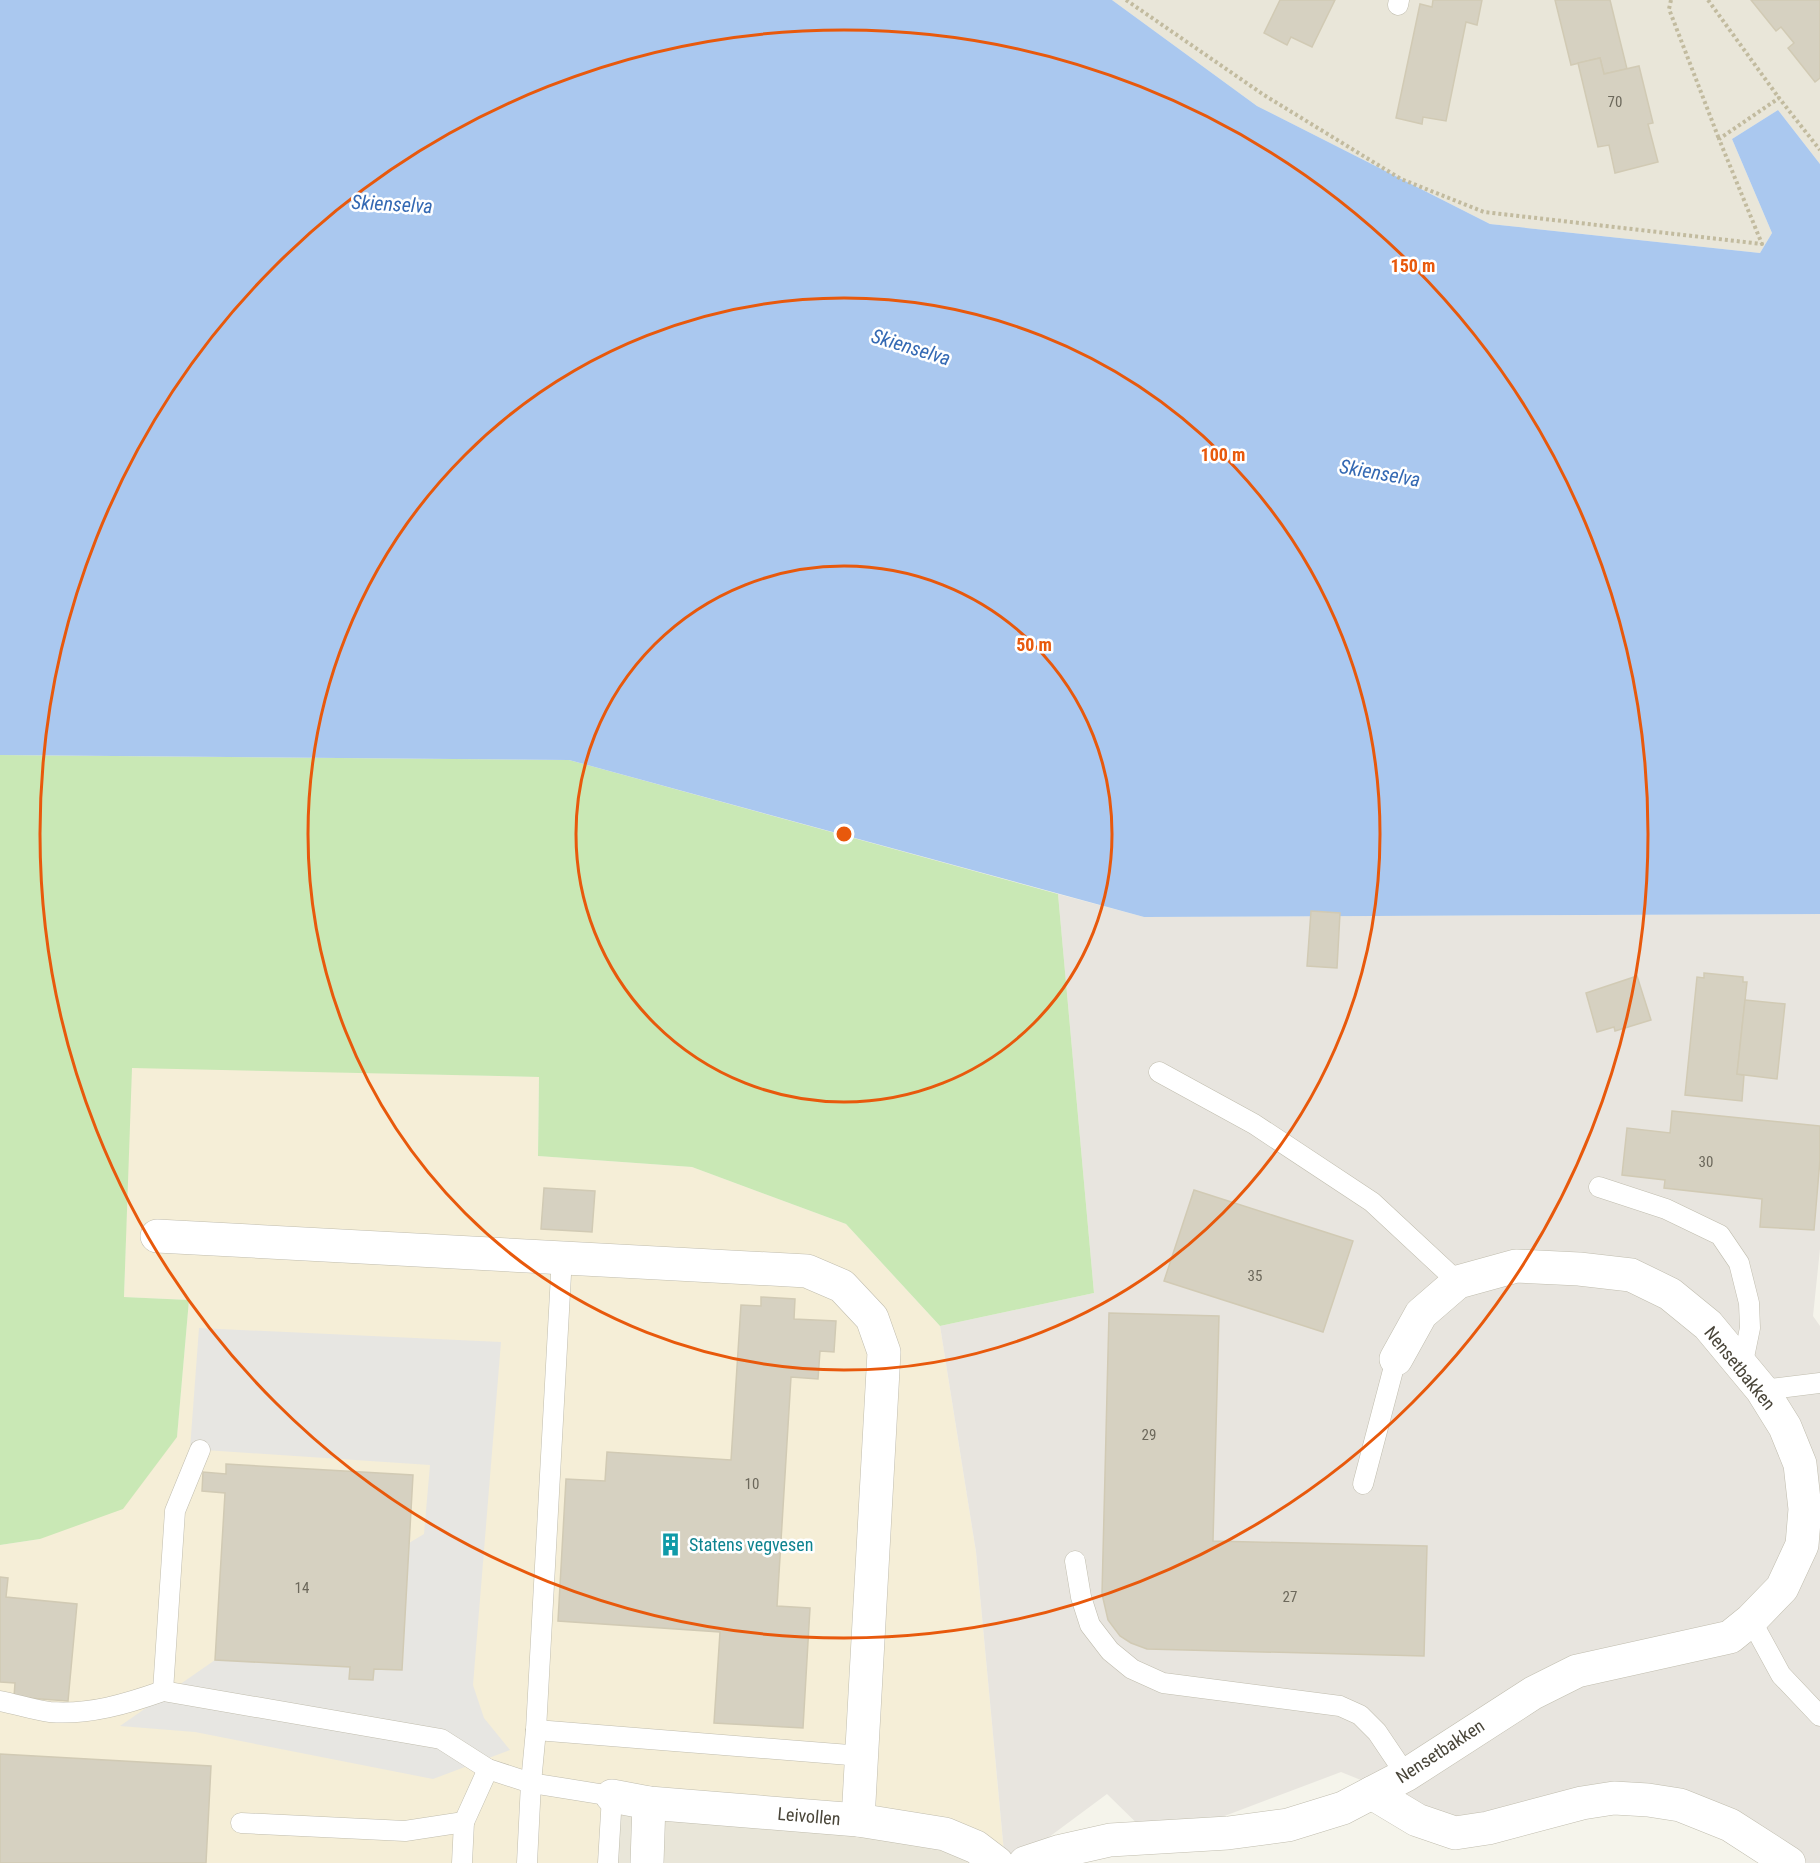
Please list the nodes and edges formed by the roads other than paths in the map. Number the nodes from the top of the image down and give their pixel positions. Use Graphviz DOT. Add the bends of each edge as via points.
graph roads {
  1 [pos="1159,1072"];
  2 [pos="1599,1186"];
  3 [pos="157,1236"];
  4 [pos="562,1256"];
  5 [pos="1458,1282"];
  6 [pos="1396,1359"];
  7 [pos="1752,1378"];
  8 [pos="1820,1383"];
  9 [pos="200,1450"];
  10 [pos="1364,1484"];
  11 [pos="1075,1562"];
  12 [pos="1751,1620"];
  13 [pos="163,1691"];
  14 [pos="0,1701"];
  15 [pos="1820,1716"];
  16 [pos="536,1730"];
  17 [pos="862,1756"];
  18 [pos="488,1769"];
  19 [pos="1406,1774"];
  20 [pos="531,1783"];
  21 [pos="1372,1793"];
  22 [pos="612,1796"];
  23 [pos="649,1803"];
  24 [pos="858,1820"];
  25 [pos="464,1822"];
  26 [pos="241,1823"];
  27 [pos="462,1863"];
  28 [pos="527,1863"];
  29 [pos="608,1863"];
  30 [pos="647,1863"];
  31 [pos="997,1863"];
  32 [pos="1025,1863"];
  33 [pos="1789,1863"];
  1 -- 5 [label="lane" via="1254,1124 1371,1202"];
  2 -- 7 [label="lane" via="1666,1209 1720,1235 1739,1263 1749,1303"];
  3 -- 4 [label="street"];
  4 -- 16 [label="lane"];
  4 -- 17 [label="street" via="807,1270 842,1286 872,1318 884,1352"];
  5 -- 6 [label="street, Nensetbakken" via="1421,1314"];
  5 -- 7 [label="street, Nensetbakken" via="1516,1266 1631,1275 1670,1294 1708,1325"];
  6 -- 10 [label="lane"];
  7 -- 8 [label="lane"];
  7 -- 12 [label="street, Nensetbakken" via="1785,1427 1800,1464 1805,1509 1802,1545 1782,1588"];
  9 -- 13 [label="lane" via="175,1511"];
  11 -- 19 [label="lane" via="1090,1624 1110,1651 1132,1669 1163,1683 1340,1706 1360,1715 1377,1732"];
  12 -- 15 [label="lane" via="1781,1675"];
  12 -- 19 [label="street, Nensetbakken" via="1730,1637 1577,1671 1524,1698"];
  13 -- 14 [label="lane" via="124,1704 75,1713 48,1712"];
  13 -- 18 [label="lane" via="441,1739"];
  16 -- 17 [label="lane"];
  16 -- 20 [label="lane"];
  17 -- 24 [label="street"];
  18 -- 20 [label="lane"];
  18 -- 25 [label="lane"];
  19 -- 21 [label="street, Nensetbakken"];
  20 -- 22 [label="lane"];
  20 -- 28 [label="lane"];
  21 -- 32 [label="street, Nensetbakken" via="1342,1808 1288,1825 1173,1838 1110,1840"];
  21 -- 33 [label="street, Nensetbakken" via="1417,1820 1455,1833 1614,1798 1680,1805 1730,1826"];
  22 -- 23 [label="street, Leivollen"];
  22 -- 29 [label="lane"];
  23 -- 24 [label="street, Leivollen"];
  23 -- 30 [label="street"];
  24 -- 31 [label="street, Leivollen" via="945,1834 976,1847"];
  25 -- 26 [label="lane" via="405,1831"];
  25 -- 27 [label="lane"];
}
